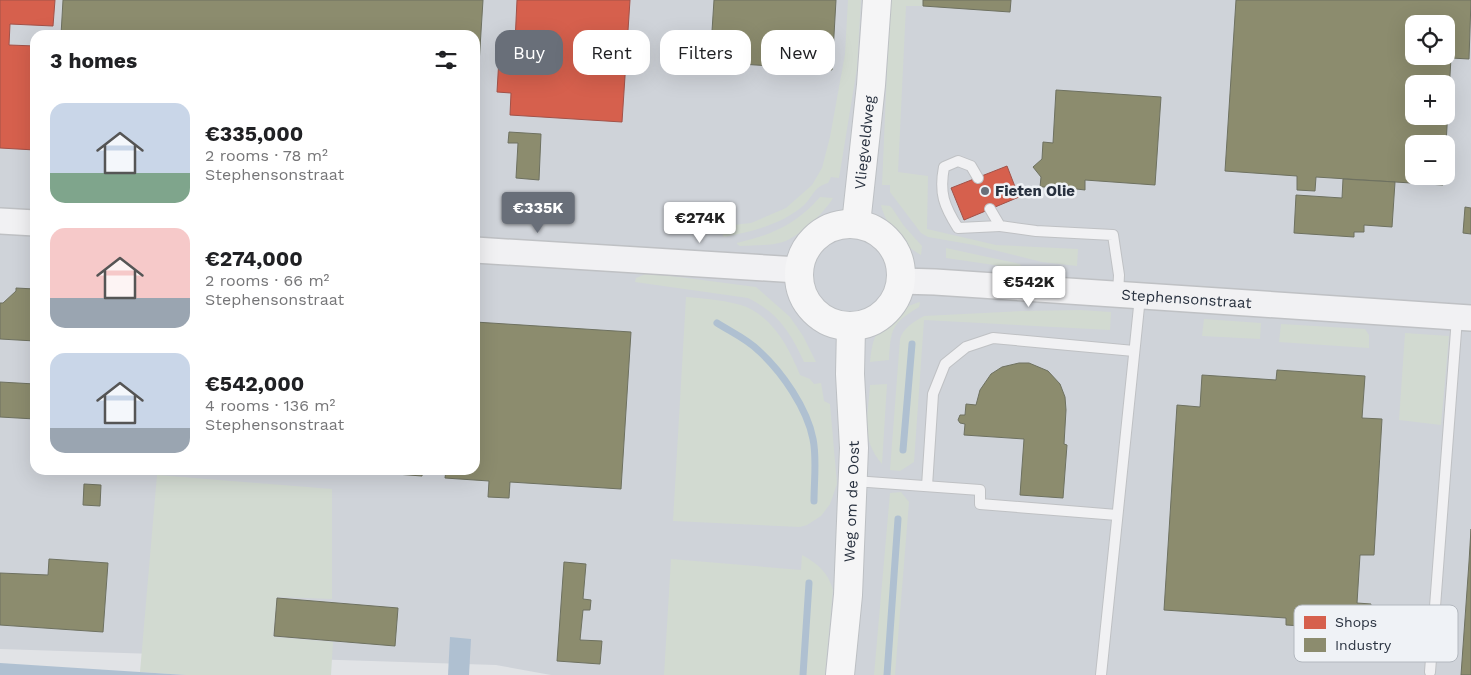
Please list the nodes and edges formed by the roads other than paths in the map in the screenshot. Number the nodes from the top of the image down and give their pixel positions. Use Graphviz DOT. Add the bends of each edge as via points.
graph roads {
  1 [pos="877,0"];
  2 [pos="978,178"];
  3 [pos="990,209"];
  4 [pos="0,221"];
  5 [pos="30,223"];
  6 [pos="856,224"];
  7 [pos="1000,226"];
  8 [pos="480,250"];
  9 [pos="798,270"];
  10 [pos="901,281"];
  11 [pos="1129,295"];
  12 [pos="1464,317"];
  13 [pos="851,327"];
  14 [pos="1134,351"];
  15 [pos="852,481"];
  16 [pos="927,486"];
  17 [pos="1117,515"];
  18 [pos="1436,605"];
  19 [pos="1431,662"];
  20 [pos="1430,672"];
  21 [pos="840,675"];
  22 [pos="1101,675"];
  1 -- 6 [label="main road, Vliegveldweg"];
  2 -- 7 [label="lane" via="971,166 958,161 944,167 941,184 946,210 958,228"];
  3 -- 7 [label="lane"];
  4 -- 5 [label="street"];
  6 -- 9 [label="main road" via="835,226 817,235 804,251"];
  6 -- 10 [label="main road" via="875,230 890,243 900,261"];
  7 -- 11 [label="lane" via="1113,235 1119,275"];
  8 -- 9 [label="street"];
  9 -- 13 [label="main road" via="803,299 823,320"];
  10 -- 11 [label="street, Stephensonstraat"];
  10 -- 13 [label="main road" via="896,299 885,314 869,324"];
  11 -- 12 [label="street, Stephensonstraat"];
  11 -- 14 [label="lane"];
  12 -- 18 [label="lane"];
  13 -- 15 [label="main road, Weg om de Oost"];
  14 -- 16 [label="lane" via="993,338 966,347 945,364 933,394"];
  14 -- 17 [label="lane"];
  15 -- 16 [label="lane"];
  15 -- 21 [label="main road, Weg om de Oost" via="848,595"];
  16 -- 17 [label="lane" via="980,490 980,504"];
  17 -- 22 [label="lane"];
  19 -- 20 [label="lane"];
}
